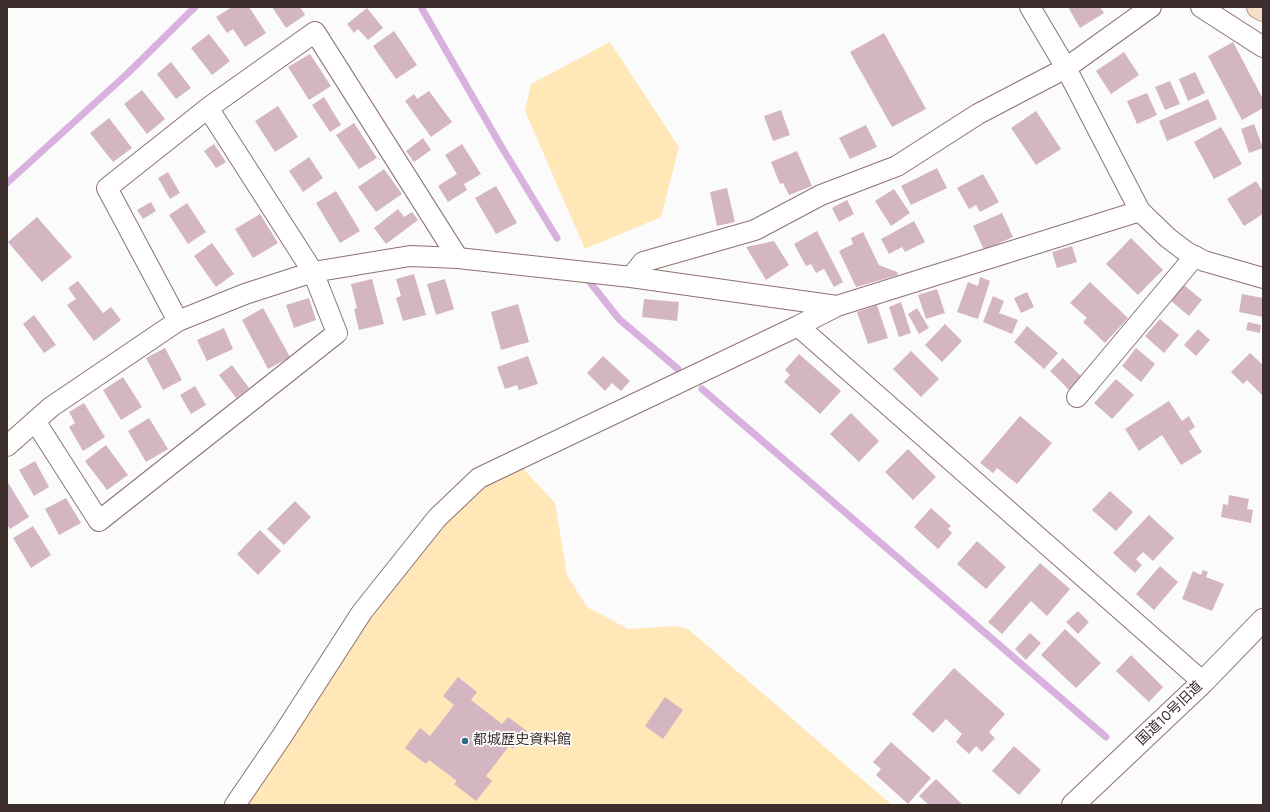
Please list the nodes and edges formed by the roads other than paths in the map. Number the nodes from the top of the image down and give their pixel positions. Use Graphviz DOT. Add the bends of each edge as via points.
graph roads {
  1 [pos="1030,7"];
  2 [pos="1151,7"];
  3 [pos="1201,7"];
  4 [pos="1258,7"];
  5 [pos="1263,10"];
  6 [pos="1263,46"];
  7 [pos="1066,68"];
  8 [pos="208,108"];
  9 [pos="1140,211"];
  10 [pos="1195,256"];
  11 [pos="458,258"];
  12 [pos="313,272"];
  13 [pos="631,277"];
  14 [pos="1263,278"];
  15 [pos="837,306"];
  16 [pos="178,321"];
  17 [pos="798,326"];
  18 [pos="1077,397"];
  19 [pos="35,421"];
  20 [pos="7,446"];
  21 [pos="1263,620"];
  22 [pos="1203,682"];
  23 [pos="235,805"];
  24 [pos="1074,805"];
  1 -- 7 [label="street"];
  2 -- 7 [label="street"];
  3 -- 6 [label="street"];
  4 -- 5 [label="main road"];
  7 -- 9 [label="street"];
  7 -- 13 [label="street" via="978,114 897,166 821,195 755,230 643,262"];
  8 -- 11 [label="street" via="315,32"];
  8 -- 12 [label="street"];
  8 -- 16 [label="street" via="107,188"];
  9 -- 10 [label="street" via="1168,238"];
  9 -- 15 [label="street"];
  10 -- 14 [label="street"];
  10 -- 18 [label="street"];
  11 -- 12 [label="street" via="410,256"];
  11 -- 13 [label="street"];
  12 -- 16 [label="street" via="245,294"];
  12 -- 19 [label="street" via="337,333 99,521"];
  13 -- 15 [label="street"];
  15 -- 17 [label="street"];
  16 -- 19 [label="street" via="51,407"];
  17 -- 22 [label="street"];
  17 -- 23 [label="street" via="479,478 437,518 362,612"];
  19 -- 20 [label="street"];
  21 -- 22 [label="street, 国道10号旧道"];
  22 -- 24 [label="street, 国道10号旧道"];
}
